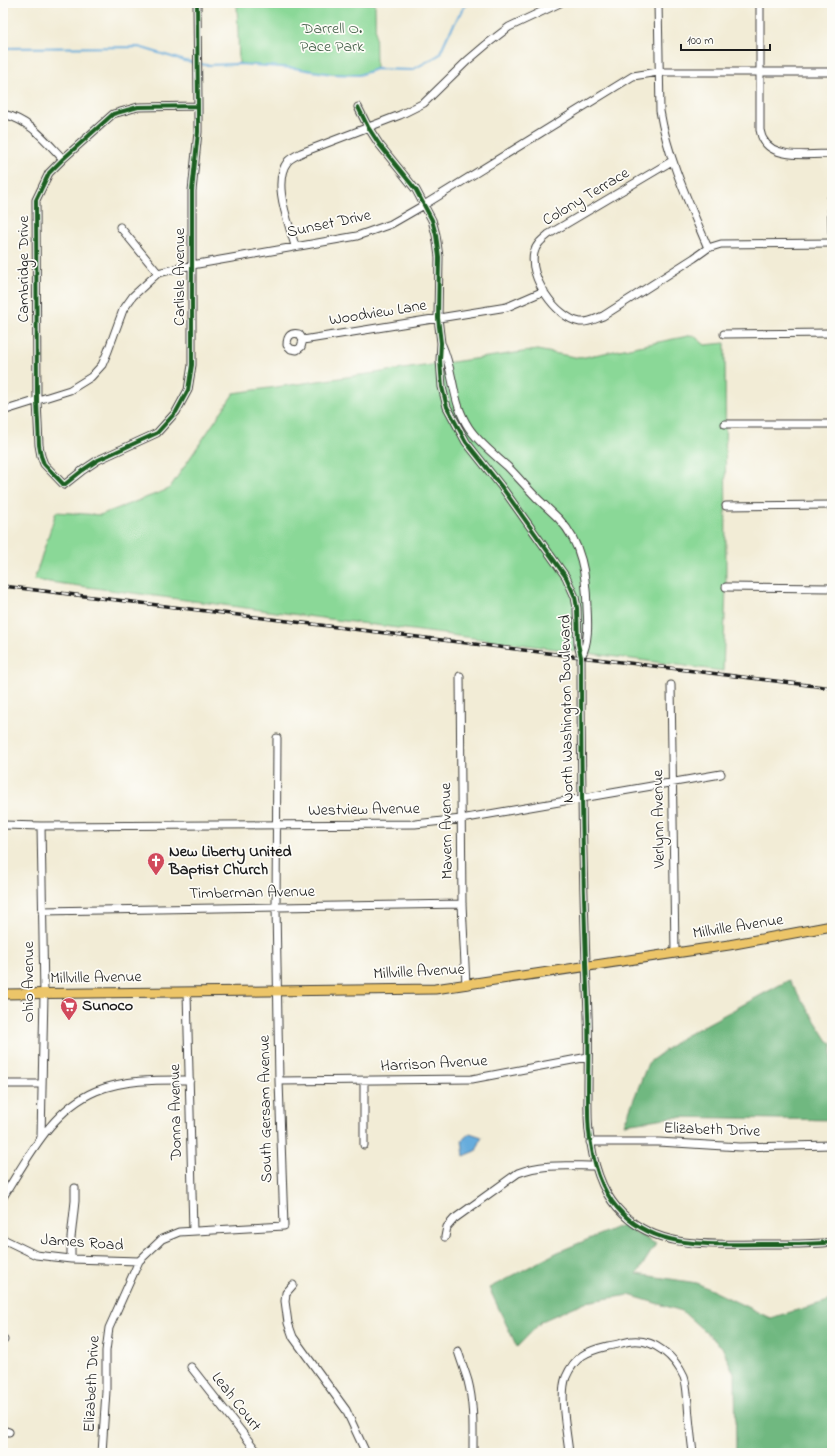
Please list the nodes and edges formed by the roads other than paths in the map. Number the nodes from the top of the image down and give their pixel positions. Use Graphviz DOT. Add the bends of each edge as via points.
graph roads {
  1 [pos="197,3"];
  2 [pos="560,3"];
  3 [pos="658,3"];
  4 [pos="760,3"];
  5 [pos="658,72"];
  6 [pos="760,72"];
  7 [pos="832,72"];
  8 [pos="198,106"];
  9 [pos="358,107"];
  10 [pos="3,114"];
  11 [pos="368,127"];
  12 [pos="832,154"];
  13 [pos="63,159"];
  14 [pos="672,161"];
  15 [pos="831,198"];
  16 [pos="424,205"];
  17 [pos="120,227"];
  18 [pos="832,232"];
  19 [pos="832,243"];
  20 [pos="295,246"];
  21 [pos="708,248"];
  22 [pos="192,265"];
  23 [pos="158,273"];
  24 [pos="544,291"];
  25 [pos="438,318"];
  26 [pos="832,333"];
  27 [pos="724,334"];
  28 [pos="303,340"];
  29 [pos="442,343"];
  30 [pos="37,401"];
  31 [pos="3,412"];
  32 [pos="725,424"];
  33 [pos="832,424"];
  34 [pos="64,485"];
  35 [pos="832,505"];
  36 [pos="726,506"];
  37 [pos="726,587"];
  38 [pos="832,588"];
  39 [pos="581,657"];
  40 [pos="460,676"];
  41 [pos="671,685"];
  42 [pos="277,738"];
  43 [pos="721,774"];
  44 [pos="673,783"];
  45 [pos="581,798"];
  46 [pos="461,818"];
  47 [pos="3,825"];
  48 [pos="276,825"];
  49 [pos="41,826"];
  50 [pos="462,904"];
  51 [pos="276,907"];
  52 [pos="42,910"];
  53 [pos="832,926"];
  54 [pos="675,952"];
  55 [pos="586,966"];
  56 [pos="466,985"];
  57 [pos="278,991"];
  58 [pos="187,992"];
  59 [pos="3,994"];
  60 [pos="44,994"];
  61 [pos="588,1057"];
  62 [pos="190,1080"];
  63 [pos="364,1080"];
  64 [pos="279,1081"];
  65 [pos="3,1084"];
  66 [pos="42,1084"];
  67 [pos="41,1137"];
  68 [pos="590,1142"];
  69 [pos="364,1145"];
  70 [pos="832,1145"];
  71 [pos="595,1166"];
  72 [pos="75,1188"];
  73 [pos="3,1197"];
  74 [pos="284,1226"];
  75 [pos="193,1231"];
  76 [pos="445,1237"];
  77 [pos="3,1239"];
  78 [pos="832,1242"];
  79 [pos="72,1259"];
  80 [pos="139,1261"];
  81 [pos="293,1285"];
  82 [pos="458,1351"];
  83 [pos="191,1367"];
  84 [pos="102,1453"];
  85 [pos="260,1453"];
  86 [pos="366,1453"];
  87 [pos="473,1453"];
  88 [pos="569,1453"];
  89 [pos="693,1453"];
  1 -- 8 [label="street, Carlisle Avenue"];
  2 -- 11 [label="street" via="509,27 466,61 424,103"];
  3 -- 5 [label="street"];
  4 -- 6 [label="street"];
  5 -- 6 [label="street, Sunset Drive"];
  5 -- 14 [label="street" via="662,127"];
  5 -- 16 [label="street, Sunset Drive" via="633,76"];
  6 -- 7 [label="street, Sunset Drive"];
  6 -- 12 [label="street" via="760,130 770,147 777,152 788,154"];
  8 -- 13 [label="street, Cambridge Drive" via="138,107 113,114"];
  8 -- 22 [label="street, Carlisle Avenue" via="192,191"];
  9 -- 11 [label="street, North Washington Boulevard"];
  10 -- 13 [label="street" via="32,127"];
  11 -- 16 [label="street, North Washington Boulevard" via="408,178"];
  11 -- 20 [label="street" via="288,160 280,183"];
  13 -- 30 [label="street, Cambridge Drive" via="50,173 36,200"];
  14 -- 21 [label="street"];
  14 -- 24 [label="street, Colony Terrace" via="549,234 537,245 533,262"];
  15 -- 18 [label="street"];
  16 -- 20 [label="street, Sunset Drive" via="390,224 357,236"];
  16 -- 25 [label="street, North Washington Boulevard" via="432,220 439,257"];
  17 -- 23 [label="street"];
  19 -- 21 [label="street" via="721,244"];
  20 -- 22 [label="street, Sunset Drive"];
  21 -- 24 [label="street" via="603,316 588,322 568,318"];
  22 -- 23 [label="street, Sunset Drive"];
  22 -- 34 [label="street, Carlisle Avenue" via="192,365 188,390 176,412 157,433 98,460"];
  23 -- 30 [label="street, Sunset Drive" via="133,296 123,310 102,365 91,377 70,390"];
  24 -- 25 [label="street, Woodview Lane" via="508,307"];
  25 -- 28 [label="street, Woodview Lane"];
  25 -- 29 [label="street, North Washington Boulevard"];
  26 -- 27 [label="street"];
  29 -- 39 [label="street, North Washington Boulevard" via="442,387 447,407 466,442 526,519 566,577 575,597"];
  29 -- 39 [label="street, North Washington Boulevard" via="448,359 457,405 470,429 560,520 573,538 584,565 587,588 586,646"];
  30 -- 31 [label="street, Sunset Drive"];
  30 -- 34 [label="street, Cambridge Drive" via="41,456 44,464"];
  32 -- 33 [label="street"];
  35 -- 36 [label="street"];
  37 -- 38 [label="street"];
  39 -- 45 [label="street, North Washington Boulevard"];
  40 -- 46 [label="street, Mavern Avenue"];
  41 -- 44 [label="street, Verlynn Avenue"];
  42 -- 48 [label="street, South Gersam Avenue"];
  43 -- 44 [label="street, Westview Avenue"];
  44 -- 45 [label="street, Westview Avenue"];
  44 -- 54 [label="street, Verlynn Avenue"];
  45 -- 46 [label="street, Westview Avenue"];
  45 -- 55 [label="street, North Washington Boulevard"];
  46 -- 48 [label="street, Westview Avenue" via="415,824"];
  46 -- 50 [label="street, Mavern Avenue"];
  47 -- 49 [label="street, Westview Avenue"];
  48 -- 49 [label="street, Westview Avenue"];
  48 -- 51 [label="street, South Gersam Avenue"];
  49 -- 52 [label="street, Ohio Avenue"];
  50 -- 51 [label="street, Timberman Avenue"];
  50 -- 56 [label="street, Mavern Avenue"];
  51 -- 52 [label="street, Timberman Avenue"];
  51 -- 57 [label="street, South Gersam Avenue"];
  52 -- 60 [label="street, Ohio Avenue"];
  53 -- 54 [label="main road, Millville Avenue"];
  54 -- 55 [label="main road, Millville Avenue"];
  55 -- 56 [label="main road, Millville Avenue"];
  55 -- 61 [label="street, North Washington Boulevard"];
  56 -- 57 [label="main road, Millville Avenue" via="435,989"];
  57 -- 58 [label="main road, Millville Avenue"];
  57 -- 64 [label="street, South Gersam Avenue"];
  58 -- 60 [label="main road, Millville Avenue"];
  58 -- 62 [label="street, Donna Avenue"];
  59 -- 60 [label="main road, Millville Avenue"];
  60 -- 66 [label="street, Ohio Avenue"];
  61 -- 63 [label="street, Harrison Avenue" via="472,1079"];
  61 -- 68 [label="street, North Washington Boulevard"];
  62 -- 67 [label="street" via="149,1080 96,1091 60,1115"];
  62 -- 75 [label="street, Donna Avenue"];
  63 -- 64 [label="street, Harrison Avenue"];
  63 -- 69 [label="street"];
  64 -- 74 [label="street, South Gersam Avenue"];
  65 -- 66 [label="street"];
  66 -- 67 [label="street, Ohio Avenue"];
  67 -- 73 [label="street"];
  68 -- 70 [label="street, Elizabeth Drive" via="659,1142 740,1147"];
  68 -- 71 [label="street, North Washington Boulevard"];
  71 -- 76 [label="street" via="539,1167 518,1173 454,1219"];
  71 -- 78 [label="street, North Washington Boulevard" via="610,1199 624,1215 642,1228 666,1238 710,1245"];
  72 -- 79 [label="street"];
  74 -- 75 [label="street, Elizabeth Drive"];
  75 -- 80 [label="street, Elizabeth Drive" via="179,1232 162,1239"];
  77 -- 79 [label="street, James Road" via="36,1255"];
  79 -- 80 [label="street, James Road"];
  80 -- 84 [label="street, Elizabeth Drive" via="109,1328"];
  81 -- 86 [label="street" via="286,1293 285,1301 293,1337 346,1410"];
  82 -- 87 [label="street" via="468,1382 473,1421"];
  83 -- 85 [label="street, Leah Court"];
  88 -- 89 [label="street" via="562,1392 572,1367 590,1351 632,1341 658,1347 669,1355 679,1368 686,1390"];
}
